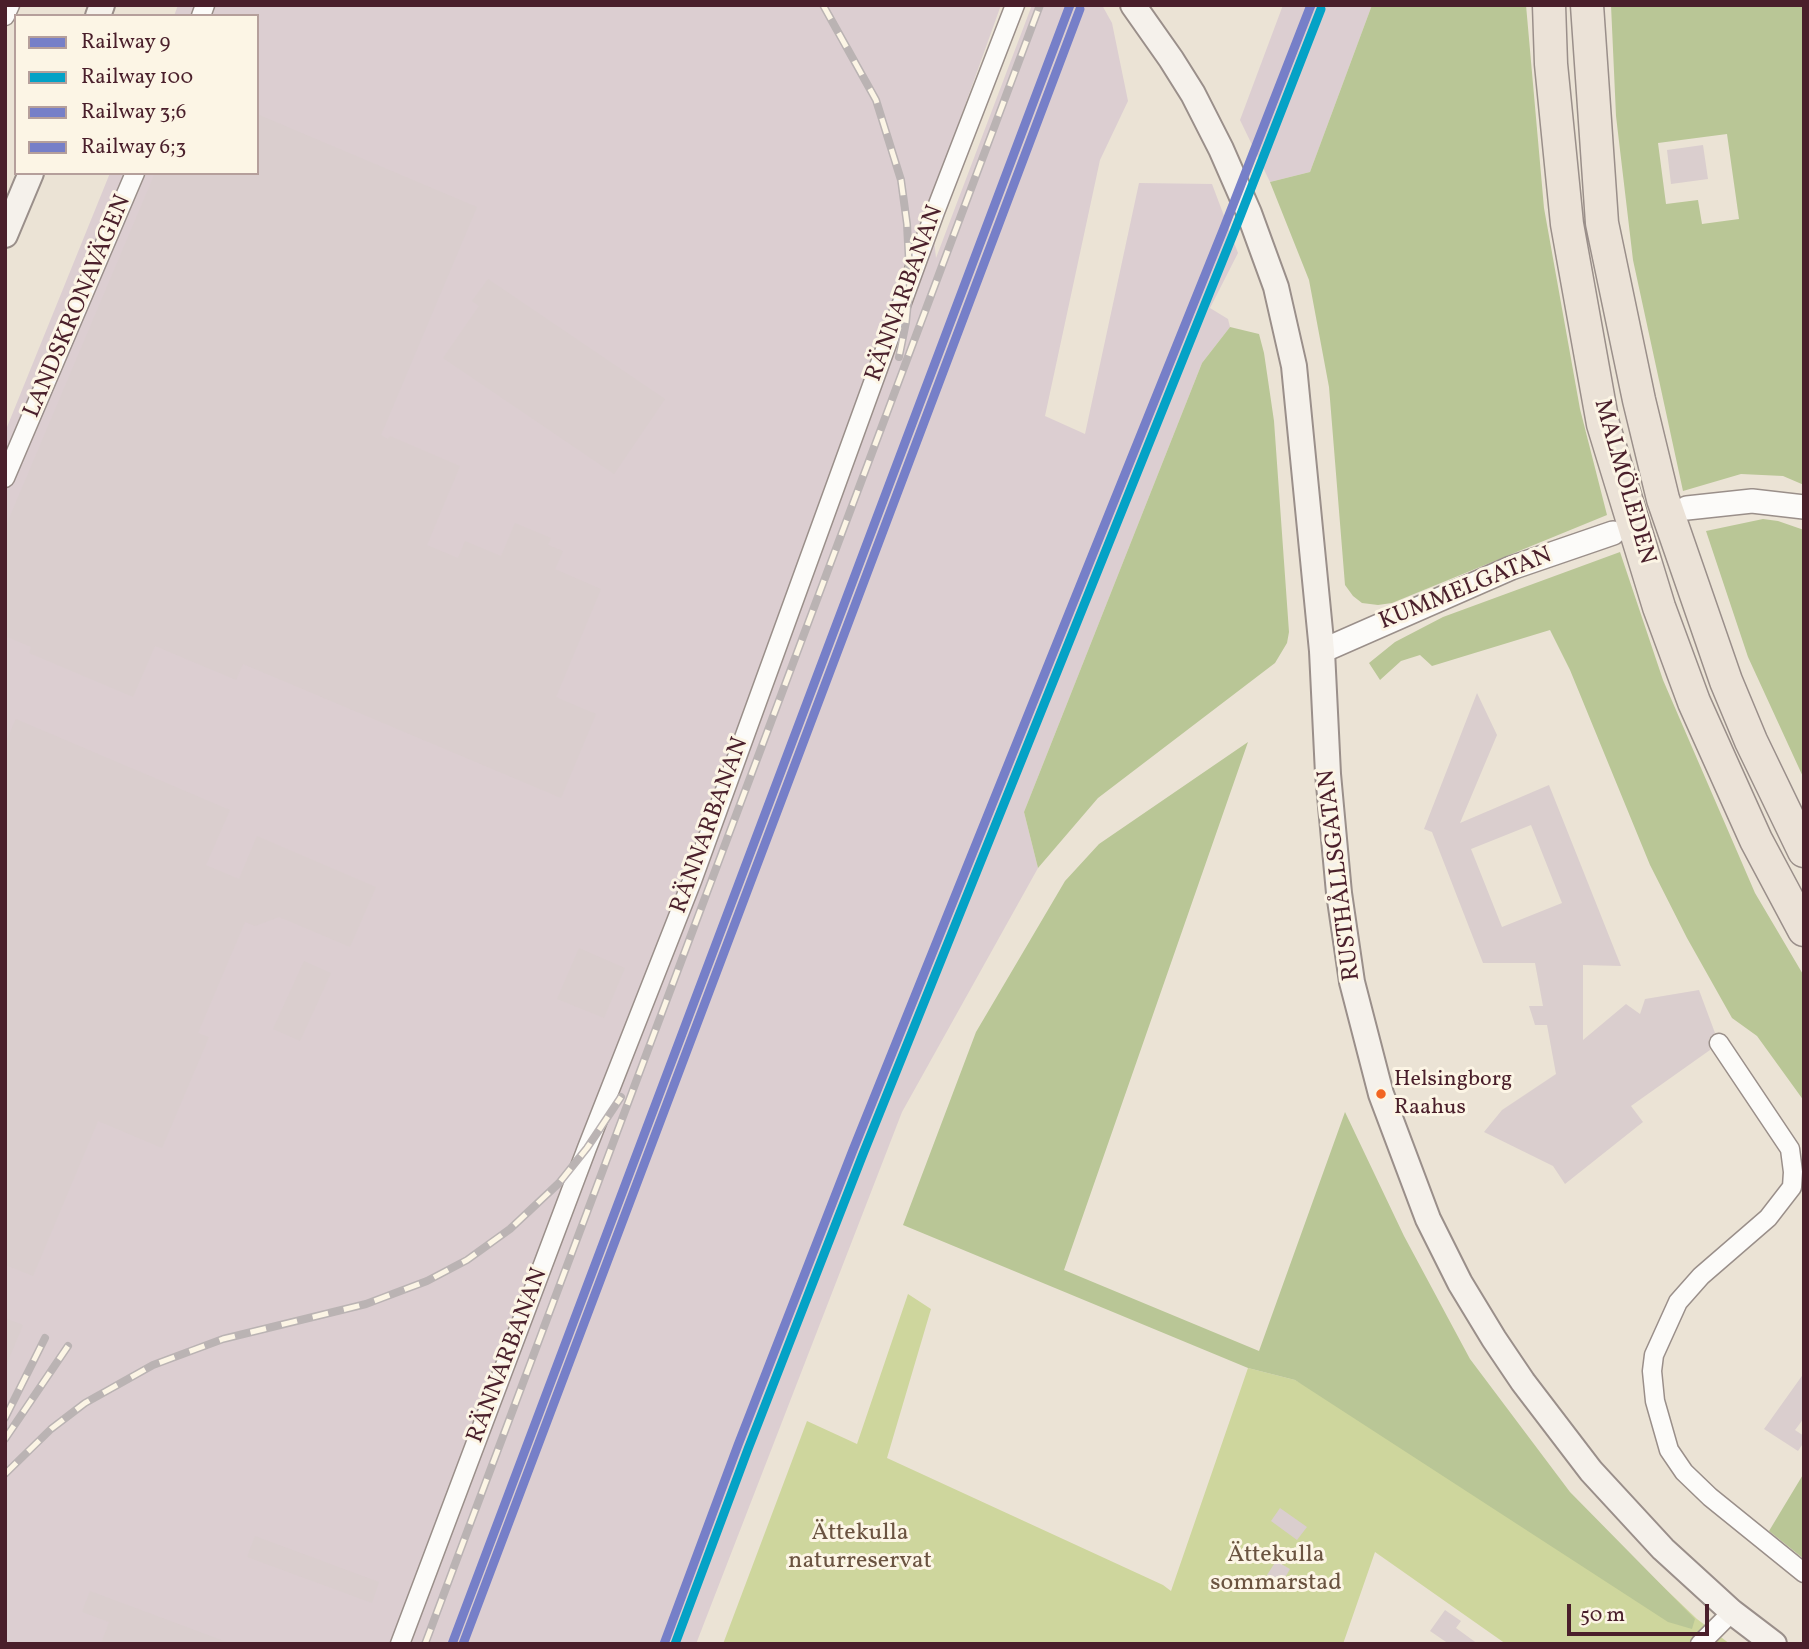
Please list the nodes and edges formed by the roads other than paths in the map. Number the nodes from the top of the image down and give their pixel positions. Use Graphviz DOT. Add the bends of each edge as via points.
graph roads {
  1 [pos="10,5"];
  2 [pos="1015,5"];
  3 [pos="1549,5"];
  4 [pos="1587,5"];
  5 [pos="1140,15"];
  6 [pos="5,16"];
  7 [pos="30,175"];
  8 [pos="134,175"];
  9 [pos="5,235"];
  10 [pos="5,478"];
  11 [pos="1804,507"];
  12 [pos="1688,508"];
  13 [pos="1613,533"];
  14 [pos="1322,651"];
  15 [pos="1804,851"];
  16 [pos="1804,930"];
  17 [pos="1719,1043"];
  18 [pos="1804,1573"];
  19 [pos="1732,1612"];
  20 [pos="400,1644"];
  21 [pos="1700,1644"];
  22 [pos="1774,1644"];
  1 -- 6 [label="street"];
  2 -- 20 [label="street, RÄNNARBANAN" via="692,881"];
  3 -- 16 [label="highway, MALMÖLEDEN" via="1567,223 1603,424 1659,607 1694,702 1756,840"];
  4 -- 15 [label="highway, MALMÖLEDEN" via="1602,223 1660,486 1727,681"];
  5 -- 14 [label="main road, RUSTHÅLLSGATAN" via="1193,94 1221,149 1276,287 1294,366"];
  7 -- 9 [label="main road"];
  8 -- 10 [label="street, LANDSKRONAVÄGEN"];
  11 -- 12 [label="street" via="1752,501"];
  13 -- 14 [label="street, KUMMELGATAN" via="1511,568"];
  14 -- 19 [label="main road, RUSTHÅLLSGATAN" via="1336,866 1352,982 1381,1094 1428,1219 1494,1339 1562,1435 1663,1549"];
  17 -- 18 [label="street" via="1790,1149 1792,1187 1768,1218 1678,1302 1654,1355 1655,1401 1669,1450 1684,1472"];
  19 -- 21 [label="street"];
  19 -- 22 [label="main road, RUSTHÅLLSGATAN"];
}
